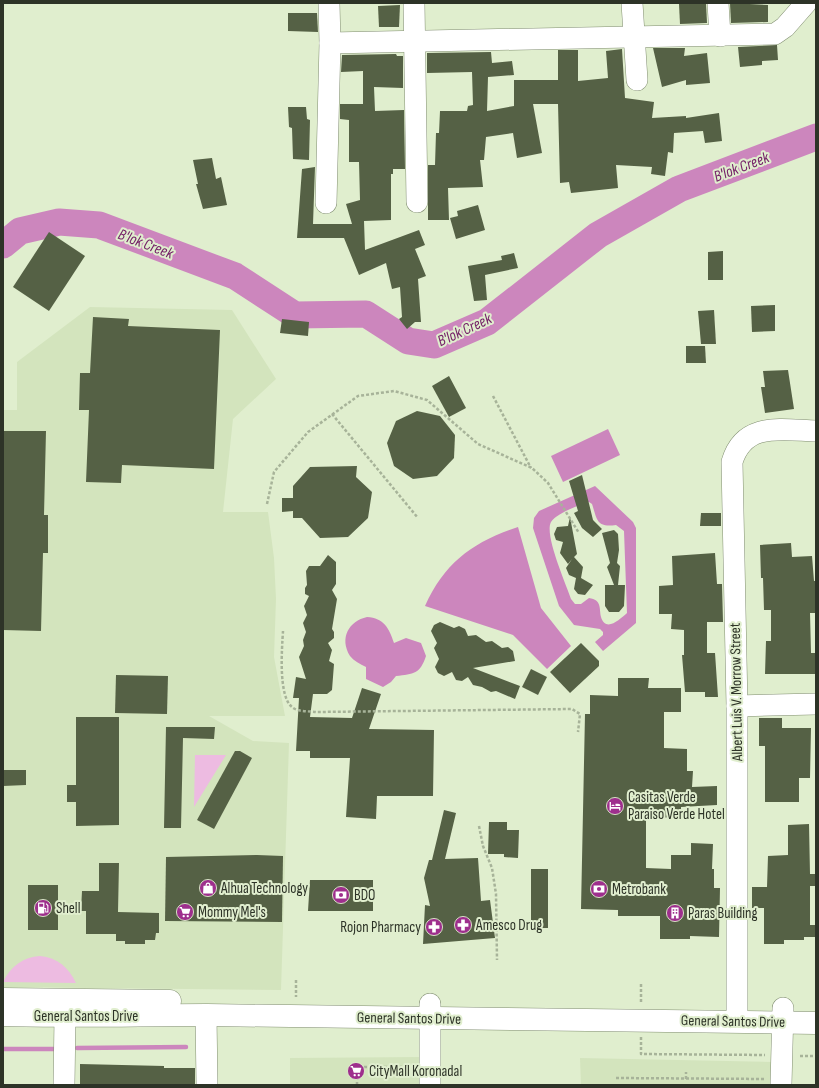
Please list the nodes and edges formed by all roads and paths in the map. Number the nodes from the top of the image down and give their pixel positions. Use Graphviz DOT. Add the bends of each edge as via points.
graph roads {
  1 [pos="329,3"];
  2 [pos="414,3"];
  3 [pos="632,3"];
  4 [pos="718,3"];
  5 [pos="799,6"];
  6 [pos="634,36"];
  7 [pos="720,36"];
  8 [pos="415,40"];
  9 [pos="330,43"];
  10 [pos="637,80"];
  11 [pos="416,202"];
  12 [pos="326,203"];
  13 [pos="492,396"];
  14 [pos="332,414"];
  15 [pos="816,431"];
  16 [pos="532,468"];
  17 [pos="267,504"];
  18 [pos="418,518"];
  19 [pos="579,533"];
  20 [pos="283,632"];
  21 [pos="816,704"];
  22 [pos="737,706"];
  23 [pos="578,732"];
  24 [pos="479,826"];
  25 [pos="497,960"];
  26 [pos="296,980"];
  27 [pos="641,984"];
  28 [pos="3,999"];
  29 [pos="296,1002"];
  30 [pos="816,1008"];
  31 [pos="430,1011"];
  32 [pos="641,1013"];
  33 [pos="737,1014"];
  34 [pos="3,1015"];
  35 [pos="206,1015"];
  36 [pos="783,1015"];
  37 [pos="65,1017"];
  38 [pos="816,1023"];
  39 [pos="781,1056"];
  40 [pos="381,1067"];
  41 [pos="408,1067"];
  42 [pos="686,1072"];
  43 [pos="381,1077"];
  44 [pos="616,1078"];
  45 [pos="686,1079"];
  46 [pos="64,1085"];
  47 [pos="207,1085"];
  48 [pos="357,1085"];
  49 [pos="430,1085"];
  50 [pos="765,1085"];
  51 [pos="781,1085"];
  1 -- 9 [label="street"];
  2 -- 8 [label="street"];
  3 -- 6 [label="street"];
  4 -- 7 [label="street"];
  5 -- 7 [label="street" via="785,27 775,34"];
  6 -- 7 [label="street"];
  6 -- 8 [label="street"];
  6 -- 10 [label="street"];
  8 -- 9 [label="street"];
  8 -- 11 [label="street"];
  9 -- 12 [label="street"];
  13 -- 16 [label="path"];
  14 -- 16 [label="path" via="358,396 394,391 427,400 478,444"];
  14 -- 17 [label="path" via="308,432 274,472"];
  14 -- 18 [label="path"];
  15 -- 22 [label="street, Albert Luis V. Morrow Street" via="758,432 746,438 736,448 732,462"];
  16 -- 19 [label="path" via="548,483"];
  20 -- 23 [label="path" via="281,662 284,685 287,701 297,710 316,712 572,709 580,714"];
  21 -- 22 [label="street"];
  22 -- 33 [label="street, Albert Luis V. Morrow Street"];
  24 -- 25 [label="path" via="483,846 492,868 496,894"];
  26 -- 29 [label="path"];
  27 -- 32 [label="path"];
  28 -- 29 [label="highway, General Santos Drive"];
  29 -- 31 [label="highway, General Santos Drive"];
  30 -- 36 [label="highway, General Santos Drive"];
  31 -- 32 [label="highway, General Santos Drive"];
  31 -- 35 [label="highway, General Santos Drive"];
  31 -- 49 [label="street"];
  32 -- 33 [label="highway, General Santos Drive"];
  32 -- 39 [label="path" via="641,1054"];
  33 -- 36 [label="highway, General Santos Drive"];
  34 -- 37 [label="highway, General Santos Drive"];
  35 -- 37 [label="highway, General Santos Drive"];
  35 -- 47 [label="street"];
  36 -- 38 [label="highway, General Santos Drive"];
  36 -- 39 [label="street"];
  37 -- 46 [label="street"];
  39 -- 51 [label="street"];
  40 -- 41 [label="path"];
  40 -- 43 [label="path"];
  40 -- 48 [label="path" via="357,1067"];
  42 -- 45 [label="path"];
  44 -- 45 [label="path"];
  45 -- 50 [label="path" via="765,1078"];
}
